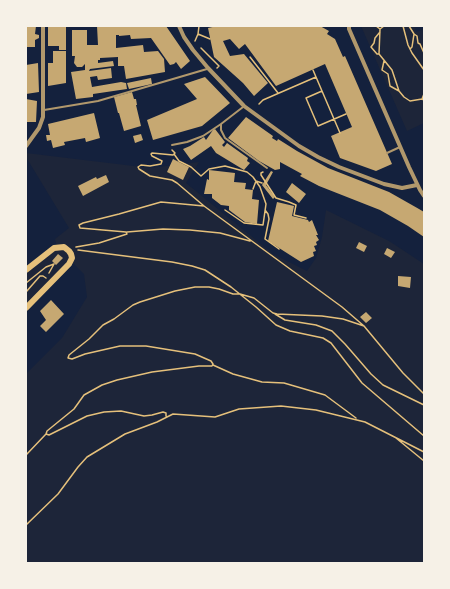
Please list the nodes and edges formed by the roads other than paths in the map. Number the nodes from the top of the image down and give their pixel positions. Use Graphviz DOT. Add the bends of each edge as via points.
graph roads {
  1 [pos="43,26"];
  2 [pos="179,26"];
  3 [pos="348,27"];
  4 [pos="208,68"];
  5 [pos="244,106"];
  6 [pos="44,110"];
  7 [pos="221,124"];
  8 [pos="27,144"];
  9 [pos="172,145"];
  10 [pos="400,147"];
  11 [pos="387,153"];
  12 [pos="267,168"];
  13 [pos="417,185"];
  14 [pos="424,196"];
  15 [pos="26,270"];
  16 [pos="26,308"];
  1 -- 6 [label="street"];
  2 -- 4 [label="street" via="184,37"];
  3 -- 10 [label="street"];
  4 -- 5 [label="street"];
  4 -- 6 [label="lane" via="98,101"];
  5 -- 7 [label="lane"];
  5 -- 13 [label="street" via="299,146 338,167 393,186 402,188"];
  6 -- 8 [label="street" via="42,122"];
  7 -- 9 [label="lane" via="196,139"];
  7 -- 12 [label="lane" via="225,138"];
  10 -- 11 [label="lane"];
  10 -- 13 [label="street"];
  13 -- 14 [label="street"];
  15 -- 16 [label="main road" via="54,248 64,247 71,254 69,264"];
}
